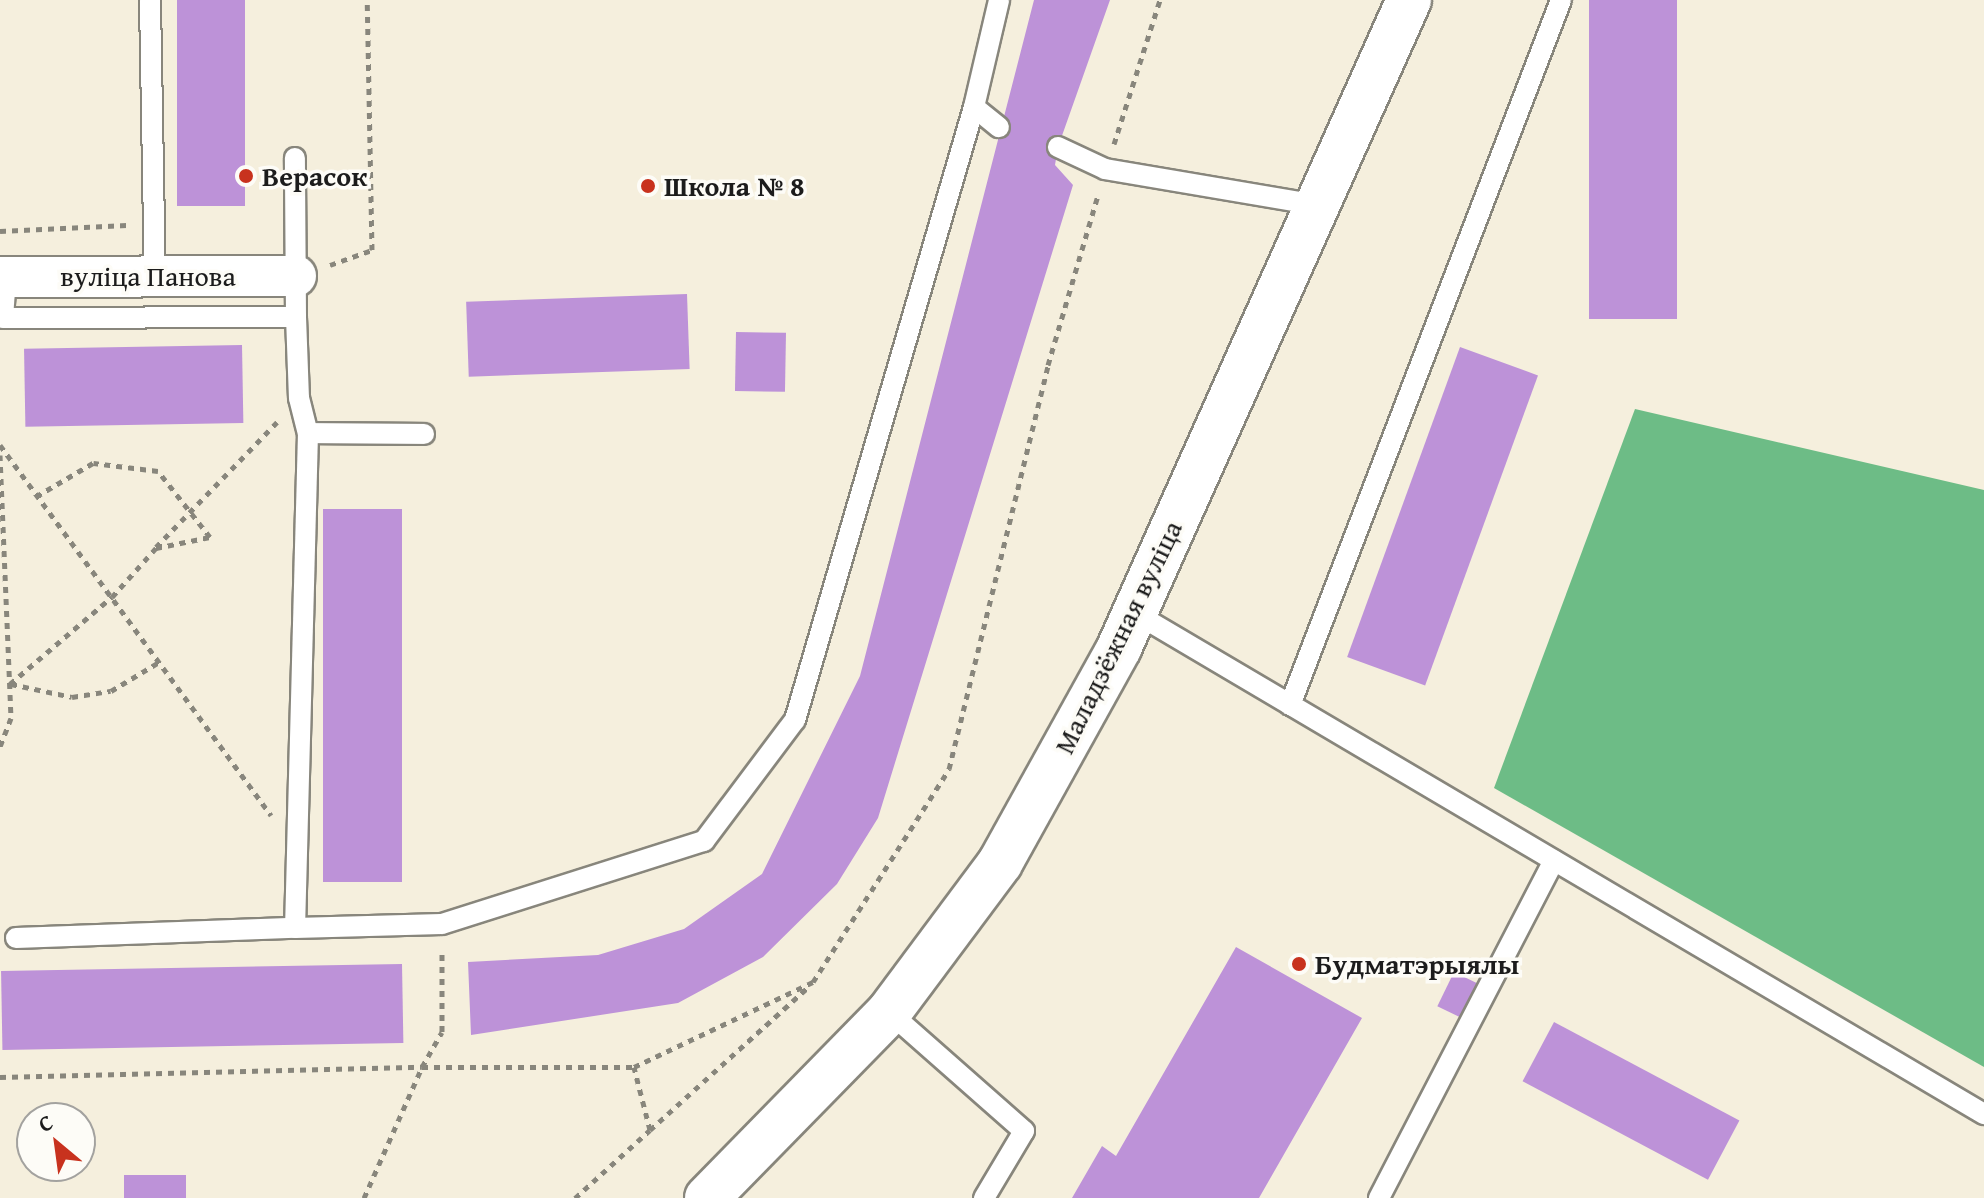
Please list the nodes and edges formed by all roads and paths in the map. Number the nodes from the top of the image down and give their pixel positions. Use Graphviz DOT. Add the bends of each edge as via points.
graph roads {
  1 [pos="150,0"];
  2 [pos="367,0"];
  3 [pos="999,0"];
  4 [pos="1160,0"];
  5 [pos="1409,0"];
  6 [pos="1561,0"];
  7 [pos="974,107"];
  8 [pos="999,127"];
  9 [pos="1058,147"];
  10 [pos="295,158"];
  11 [pos="1105,169"];
  12 [pos="1317,205"];
  13 [pos="151,224"];
  14 [pos="0,231"];
  15 [pos="155,274"];
  16 [pos="296,276"];
  17 [pos="3,277"];
  18 [pos="296,317"];
  19 [pos="299,398"];
  20 [pos="308,433"];
  21 [pos="424,434"];
  22 [pos="0,445"];
  23 [pos="0,455"];
  24 [pos="37,496"];
  25 [pos="190,512"];
  26 [pos="156,548"];
  27 [pos="112,597"];
  28 [pos="1135,613"];
  29 [pos="159,662"];
  30 [pos="10,684"];
  31 [pos="1290,705"];
  32 [pos="0,747"];
  33 [pos="297,851"];
  34 [pos="1554,861"];
  35 [pos="442,924"];
  36 [pos="295,928"];
  37 [pos="16,938"];
  38 [pos="813,982"];
  39 [pos="889,1012"];
  40 [pos="422,1067"];
  41 [pos="634,1067"];
  42 [pos="0,1077"];
  43 [pos="1984,1114"];
  44 [pos="650,1130"];
  45 [pos="364,1198"];
  46 [pos="575,1198"];
  47 [pos="707,1198"];
  48 [pos="984,1198"];
  49 [pos="1379,1198"];
  1 -- 13 [label="lane"];
  2 -- 16 [label="path" via="372,250"];
  3 -- 7 [label="lane"];
  4 -- 11 [label="path"];
  5 -- 12 [label="street, Маладзёжная вуліца"];
  6 -- 31 [label="lane"];
  7 -- 8 [label="lane"];
  7 -- 35 [label="lane" via="795,720 704,841"];
  9 -- 11 [label="lane"];
  10 -- 16 [label="lane"];
  11 -- 12 [label="lane"];
  11 -- 38 [label="path" via="1048,365 949,769"];
  12 -- 28 [label="street, Маладзёжная вуліца"];
  13 -- 14 [label="path"];
  13 -- 15 [label="lane"];
  15 -- 16 [label="street, вуліца Панова"];
  15 -- 17 [label="street, вуліца Панова"];
  16 -- 18 [label="lane"];
  17 -- 18 [label="lane" via="3,318"];
  18 -- 19 [label="lane"];
  19 -- 20 [label="lane"];
  19 -- 25 [label="path"];
  20 -- 21 [label="lane"];
  20 -- 33 [label="lane"];
  22 -- 24 [label="path"];
  23 -- 30 [label="path"];
  24 -- 25 [label="path" via="93,463 158,471"];
  24 -- 27 [label="path"];
  25 -- 26 [label="path"];
  25 -- 26 [label="path" via="210,537"];
  26 -- 27 [label="path"];
  27 -- 29 [label="path"];
  27 -- 30 [label="path"];
  28 -- 31 [label="lane"];
  28 -- 39 [label="street, Маладзёжная вуліца" via="1000,863"];
  29 -- 30 [label="path" via="111,691 72,697"];
  29 -- 33 [label="path"];
  30 -- 32 [label="path" via="11,718"];
  31 -- 34 [label="lane"];
  33 -- 36 [label="lane"];
  34 -- 43 [label="lane"];
  34 -- 49 [label="lane"];
  35 -- 36 [label="lane"];
  35 -- 40 [label="path" via="442,1032"];
  36 -- 37 [label="lane"];
  38 -- 41 [label="path"];
  38 -- 44 [label="path"];
  39 -- 47 [label="street, Маладзёжная вуліца"];
  39 -- 48 [label="lane" via="1024,1131"];
  40 -- 41 [label="path"];
  40 -- 42 [label="path"];
  40 -- 45 [label="path"];
  41 -- 44 [label="path"];
  44 -- 46 [label="path"];
}
